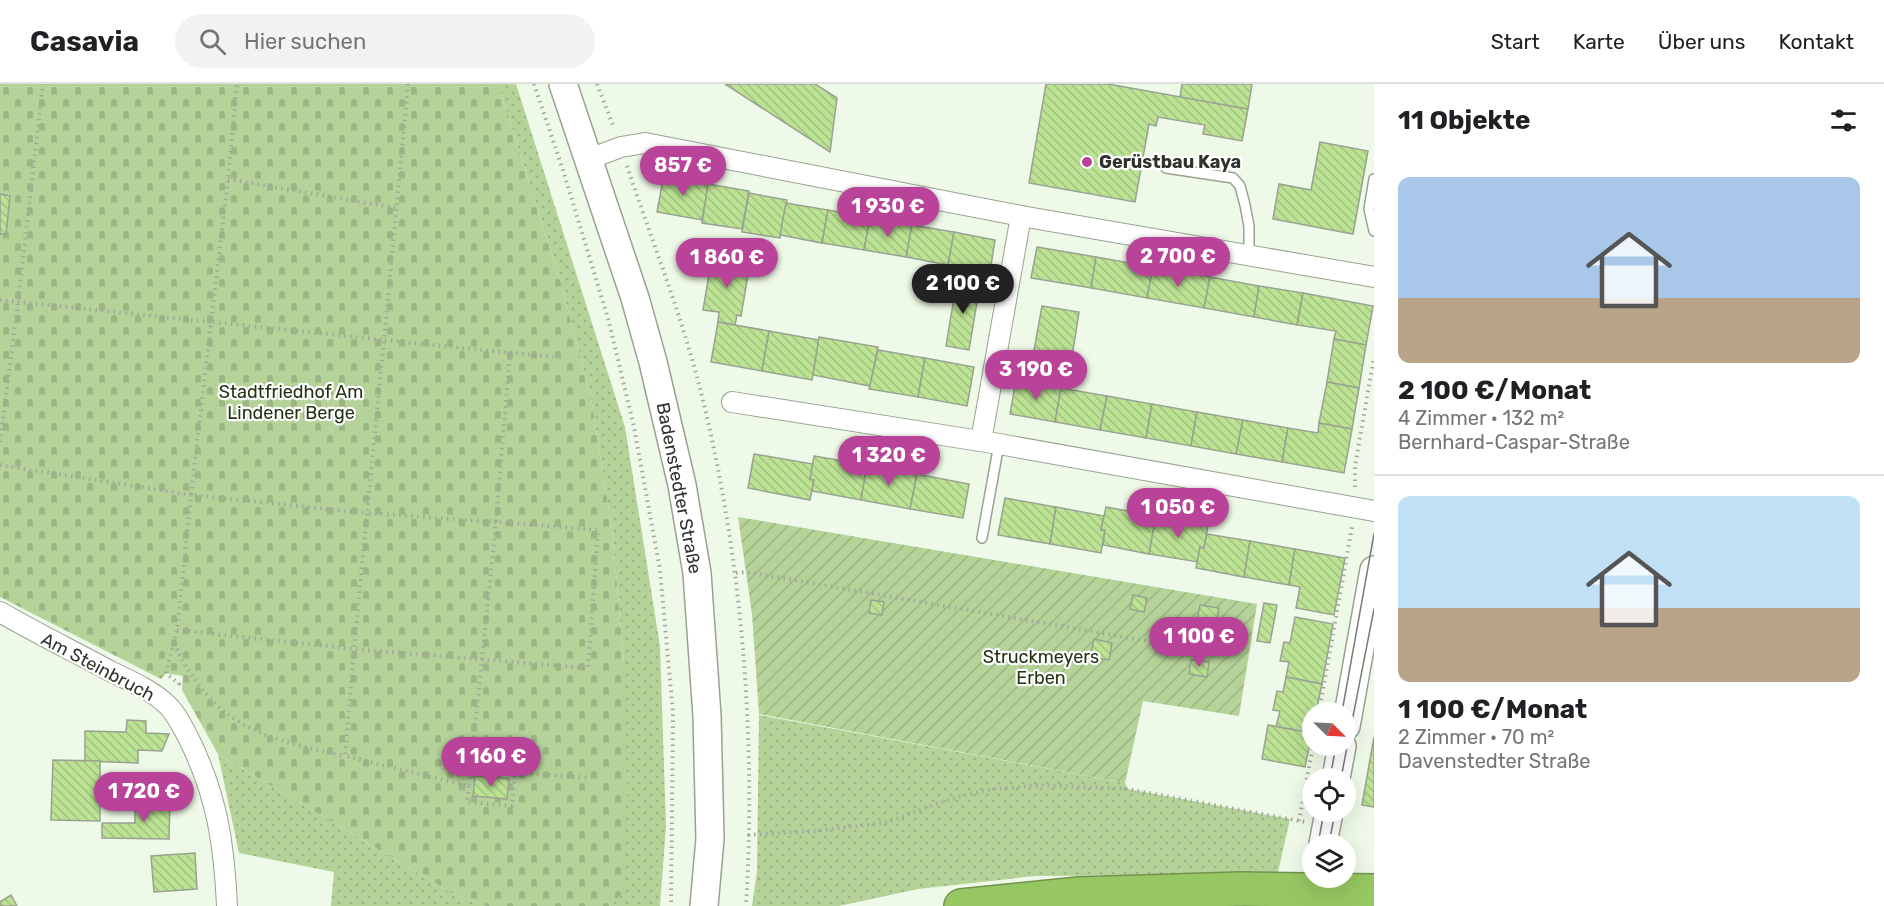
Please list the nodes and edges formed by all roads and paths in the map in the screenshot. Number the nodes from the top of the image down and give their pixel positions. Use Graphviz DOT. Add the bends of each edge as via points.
graph roads {
  1 [pos="43,84"];
  2 [pos="237,84"];
  3 [pos="408,84"];
  4 [pos="534,84"];
  5 [pos="563,84"];
  6 [pos="589,159"];
  7 [pos="1166,168"];
  8 [pos="228,179"];
  9 [pos="1374,179"];
  10 [pos="396,208"];
  11 [pos="1021,216"];
  12 [pos="1374,231"];
  13 [pos="1249,255"];
  14 [pos="1373,274"];
  15 [pos="0,300"];
  16 [pos="18,302"];
  17 [pos="211,322"];
  18 [pos="384,340"];
  19 [pos="510,352"];
  20 [pos="553,357"];
  21 [pos="1374,357"];
  22 [pos="732,402"];
  23 [pos="0,442"];
  24 [pos="990,443"];
  25 [pos="0,465"];
  26 [pos="191,495"];
  27 [pos="1364,510"];
  28 [pos="367,513"];
  29 [pos="496,522"];
  30 [pos="982,538"];
  31 [pos="1374,570"];
  32 [pos="736,573"];
  33 [pos="0,612"];
  34 [pos="1370,618"];
  35 [pos="177,630"];
  36 [pos="175,643"];
  37 [pos="354,649"];
  38 [pos="1218,653"];
  39 [pos="482,659"];
  40 [pos="1321,702"];
  41 [pos="1351,702"];
  42 [pos="166,704"];
  43 [pos="345,756"];
  44 [pos="1311,756"];
  45 [pos="471,769"];
  46 [pos="515,773"];
  47 [pos="591,778"];
  48 [pos="469,786"];
  49 [pos="1299,821"];
  50 [pos="1326,827"];
  51 [pos="748,835"];
  52 [pos="1315,888"];
  53 [pos="1374,891"];
  54 [pos="227,906"];
  55 [pos="671,906"];
  56 [pos="704,906"];
  57 [pos="961,906"];
  58 [pos="1312,906"];
  1 -- 16 [label="path"];
  2 -- 8 [label="path"];
  3 -- 10 [label="path"];
  4 -- 55 [label="path" via="609,322 634,427 660,570 673,713"];
  5 -- 6 [label="street, Badenstedter Straße"];
  6 -- 11 [label="street" via="645,143"];
  6 -- 56 [label="street, Badenstedter Straße" via="653,362 682,485 697,573 707,716 710,839"];
  7 -- 13 [label="lane" via="1233,178 1240,186 1249,226"];
  8 -- 10 [label="path"];
  8 -- 17 [label="path"];
  9 -- 12 [label="lane" via="1369,209"];
  10 -- 18 [label="path"];
  11 -- 13 [label="street"];
  11 -- 24 [label="street"];
  13 -- 14 [label="street"];
  15 -- 16 [label="path"];
  16 -- 17 [label="path"];
  16 -- 23 [label="path"];
  17 -- 18 [label="path"];
  17 -- 26 [label="path"];
  18 -- 19 [label="path"];
  18 -- 28 [label="path"];
  19 -- 20 [label="path"];
  19 -- 29 [label="path"];
  21 -- 27 [label="path" via="1355,466"];
  22 -- 24 [label="street"];
  24 -- 27 [label="street"];
  24 -- 30 [label="lane"];
  25 -- 26 [label="path"];
  26 -- 28 [label="path"];
  26 -- 35 [label="path"];
  27 -- 40 [label="path"];
  28 -- 29 [label="path"];
  28 -- 37 [label="path"];
  29 -- 39 [label="path"];
  29 -- 39 [label="path" via="598,530 588,668"];
  31 -- 34 [label="street"];
  32 -- 38 [label="path"];
  33 -- 42 [label="street, Am Steinbruch" via="146,689"];
  34 -- 41 [label="street"];
  35 -- 36 [label="path"];
  35 -- 37 [label="path"];
  36 -- 42 [label="path" via="166,673 179,684"];
  36 -- 43 [label="path" via="180,659 210,699 238,722 278,740"];
  37 -- 39 [label="path"];
  37 -- 43 [label="path"];
  39 -- 45 [label="path"];
  42 -- 54 [label="street, Am Steinbruch" via="195,752 217,814"];
  43 -- 48 [label="path"];
  44 -- 49 [label="path"];
  45 -- 46 [label="path"];
  45 -- 48 [label="path"];
  46 -- 47 [label="path"];
  46 -- 48 [label="path" via="512,806 467,802"];
  49 -- 50 [label="path"];
  49 -- 51 [label="path" via="1128,789 1040,785 986,790 889,822"];
  52 -- 58 [label="street"];
  53 -- 57 [label="highway, bridge" via="1242,889 1079,894"];
}
